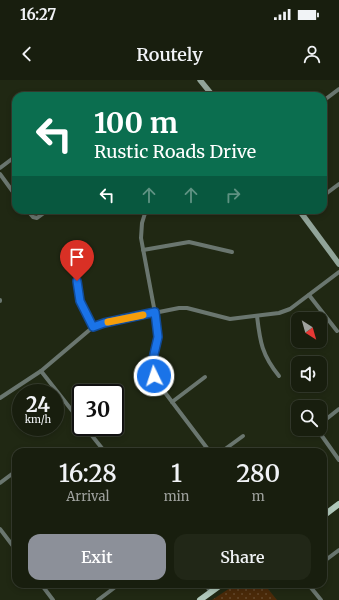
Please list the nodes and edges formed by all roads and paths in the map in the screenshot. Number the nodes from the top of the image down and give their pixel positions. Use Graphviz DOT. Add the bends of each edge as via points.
graph roads {
  1 [pos="200,80"];
  2 [pos="339,88"];
  3 [pos="209,92"];
  4 [pos="327,98"];
  5 [pos="12,159"];
  6 [pos="0,168"];
  7 [pos="0,174"];
  8 [pos="339,184"];
  9 [pos="12,190"];
  10 [pos="327,193"];
  11 [pos="30,214"];
  12 [pos="42,214"];
  13 [pos="145,214"];
  14 [pos="303,214"];
  15 [pos="144,250"];
  16 [pos="232,252"];
  17 [pos="339,264"];
  18 [pos="339,272"];
  19 [pos="77,281"];
  20 [pos="309,295"];
  21 [pos="155,312"];
  22 [pos="257,316"];
  23 [pos="93,327"];
  24 [pos="337,331"];
  25 [pos="42,372"];
  26 [pos="279,376"];
  27 [pos="204,377"];
  28 [pos="0,398"];
  29 [pos="172,402"];
  30 [pos="339,409"];
  31 [pos="72,410"];
  32 [pos="327,418"];
  33 [pos="92,436"];
  34 [pos="243,436"];
  35 [pos="322,436"];
  36 [pos="102,448"];
  37 [pos="207,448"];
  38 [pos="227,448"];
  39 [pos="339,460"];
  40 [pos="12,474"];
  41 [pos="1,481"];
  42 [pos="339,504"];
  43 [pos="327,513"];
  44 [pos="0,529"];
  45 [pos="12,545"];
  46 [pos="339,550"];
  47 [pos="327,559"];
  48 [pos="44,588"];
  49 [pos="114,588"];
  50 [pos="208,588"];
  51 [pos="216,588"];
  52 [pos="311,588"];
  53 [pos="211,592"];
  54 [pos="53,600"];
  55 [pos="98,600"];
  56 [pos="200,600"];
  57 [pos="321,600"];
  1 -- 3 [label="main road"];
  2 -- 4 [label="street"];
  5 -- 6 [label="street"];
  7 -- 9 [label="street"];
  8 -- 10 [label="street"];
  11 -- 12 [label="street" via="37,218"];
  13 -- 15 [label="street" via="141,231"];
  14 -- 17 [label="main road"];
  15 -- 16 [label="street" via="189,242"];
  15 -- 21 [label="street"];
  18 -- 20 [label="street"];
  19 -- 23 [label="street" via="80,301"];
  20 -- 22 [label="street" via="287,311"];
  20 -- 24 [label="street"];
  21 -- 22 [label="street" via="187,308 230,319"];
  21 -- 23 [label="street"];
  21 -- 29 [label="street" via="158,337 152,370 157,382"];
  22 -- 26 [label="street" via="265,356"];
  23 -- 25 [label="street"];
  25 -- 28 [label="street"];
  25 -- 31 [label="street"];
  27 -- 29 [label="street"];
  29 -- 37 [label="street"];
  30 -- 32 [label="street"];
  33 -- 36 [label="street"];
  34 -- 38 [label="street"];
  35 -- 39 [label="street"];
  40 -- 41 [label="street"];
  42 -- 43 [label="main road"];
  44 -- 45 [label="street"];
  46 -- 47 [label="street"];
  48 -- 54 [label="street"];
  49 -- 55 [label="street"];
  50 -- 53 [label="street"];
  51 -- 53 [label="main road"];
  52 -- 57 [label="street"];
  53 -- 56 [label="main road"];
}
